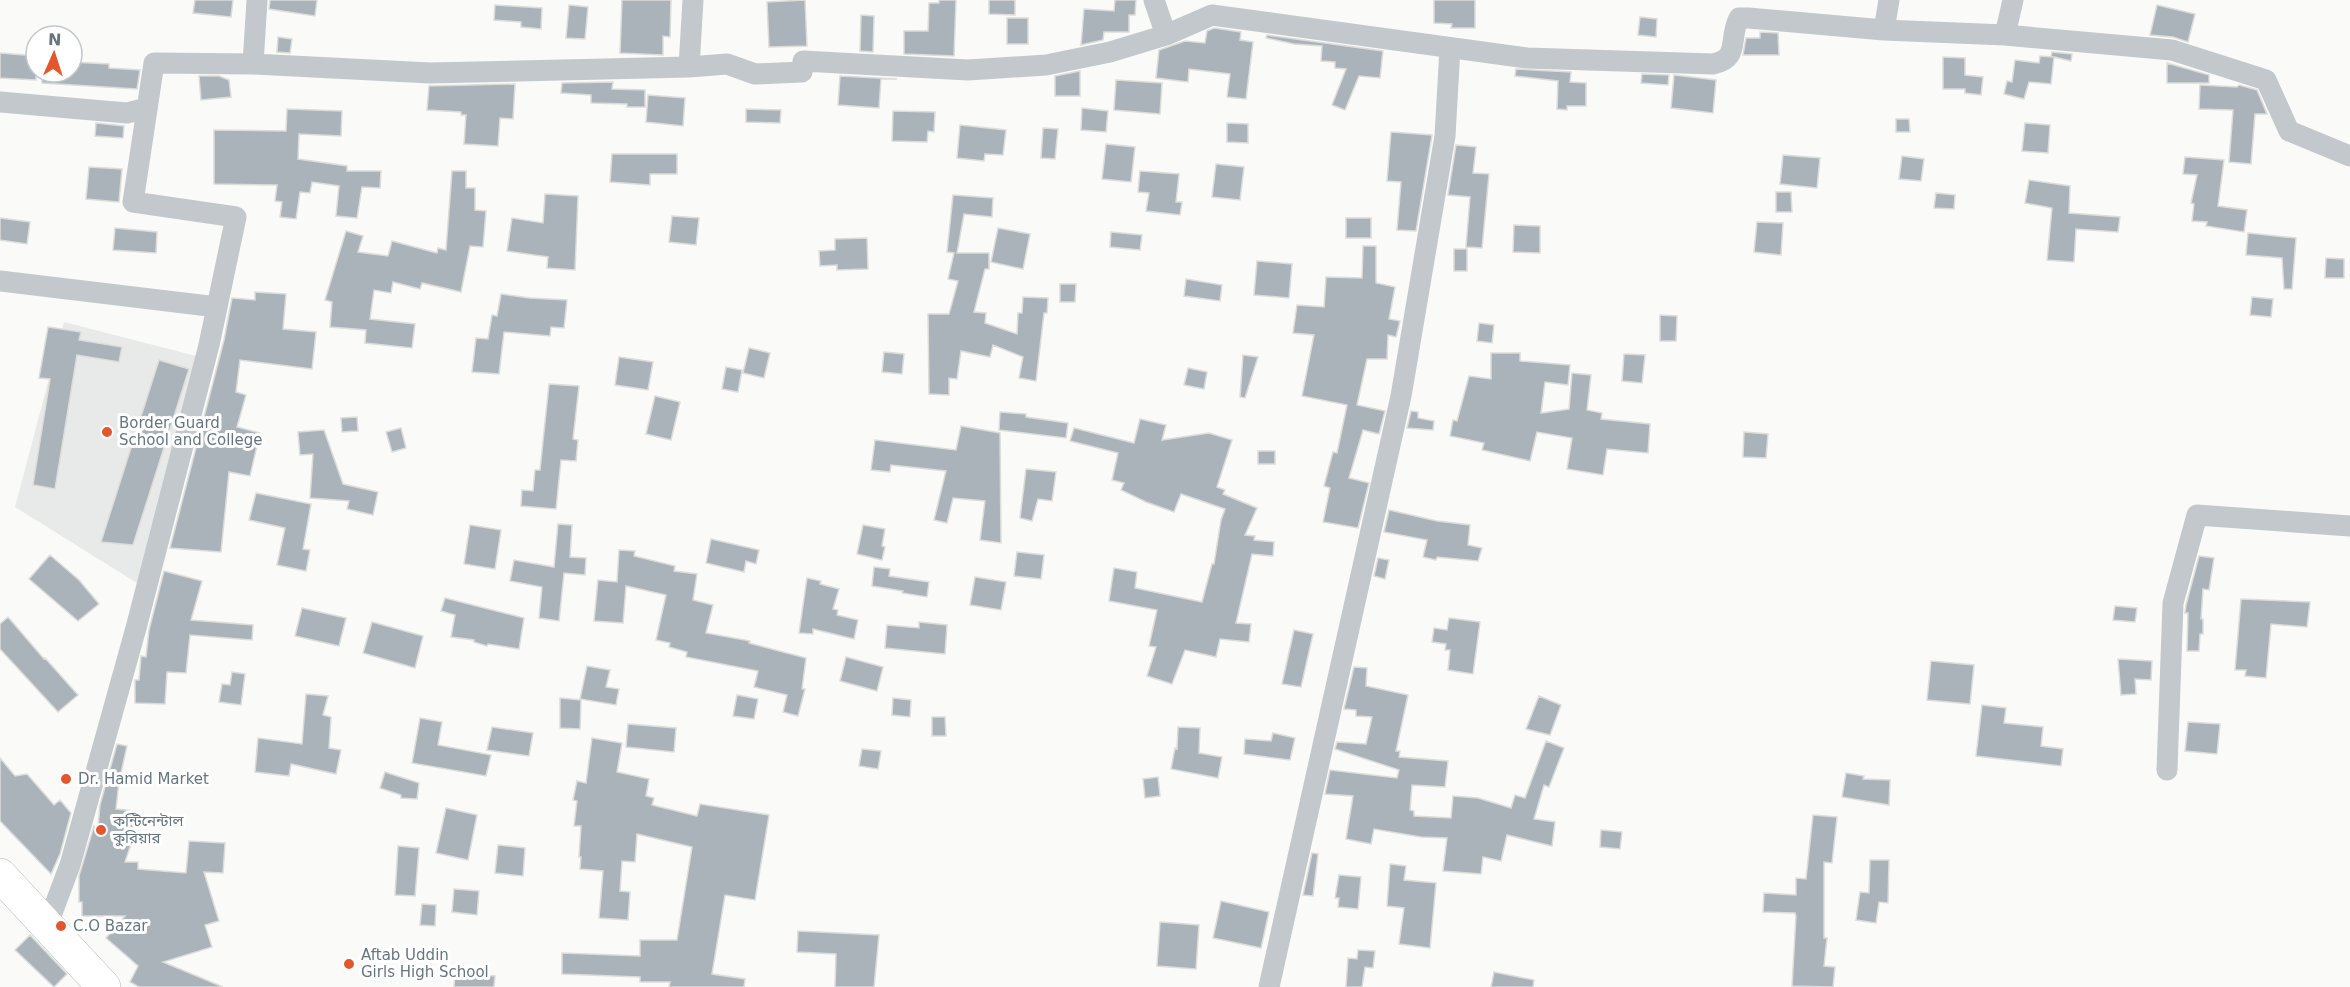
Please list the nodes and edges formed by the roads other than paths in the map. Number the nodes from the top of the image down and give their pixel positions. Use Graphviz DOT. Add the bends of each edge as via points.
graph roads {
  1 [pos="257,0"];
  2 [pos="693,0"];
  3 [pos="1154,0"];
  4 [pos="1889,0"];
  5 [pos="2013,0"];
  6 [pos="1884,30"];
  7 [pos="1166,35"];
  8 [pos="2005,35"];
  9 [pos="1450,48"];
  10 [pos="253,64"];
  11 [pos="689,67"];
  12 [pos="0,102"];
  13 [pos="147,108"];
  14 [pos="2350,156"];
  15 [pos="0,281"];
  16 [pos="217,307"];
  17 [pos="2350,526"];
  18 [pos="2167,770"];
  19 [pos="0,875"];
  20 [pos="47,926"];
  21 [pos="104,987"];
  22 [pos="1269,987"];
  1 -- 10 [label="street"];
  2 -- 11 [label="street"];
  3 -- 7 [label="street"];
  4 -- 6 [label="street"];
  5 -- 8 [label="street"];
  6 -- 8 [label="street"];
  6 -- 9 [label="street" via="1739,18 1731,54 1725,61 1713,64 1527,58"];
  7 -- 9 [label="street" via="1212,15"];
  7 -- 11 [label="street" via="1046,65 980,69 803,62 802,72 754,75 727,64"];
  8 -- 14 [label="street" via="2172,50 2266,80 2289,131"];
  9 -- 22 [label="street" via="1445,135 1401,396"];
  10 -- 11 [label="street" via="430,73"];
  10 -- 13 [label="street" via="154,63"];
  12 -- 13 [label="street" via="127,113"];
  13 -- 16 [label="street" via="133,202 236,217"];
  15 -- 16 [label="street"];
  16 -- 20 [label="street" via="104,746 70,865"];
  17 -- 18 [label="street" via="2197,515 2173,603"];
  19 -- 20 [label="highway"];
  20 -- 21 [label="highway"];
}
